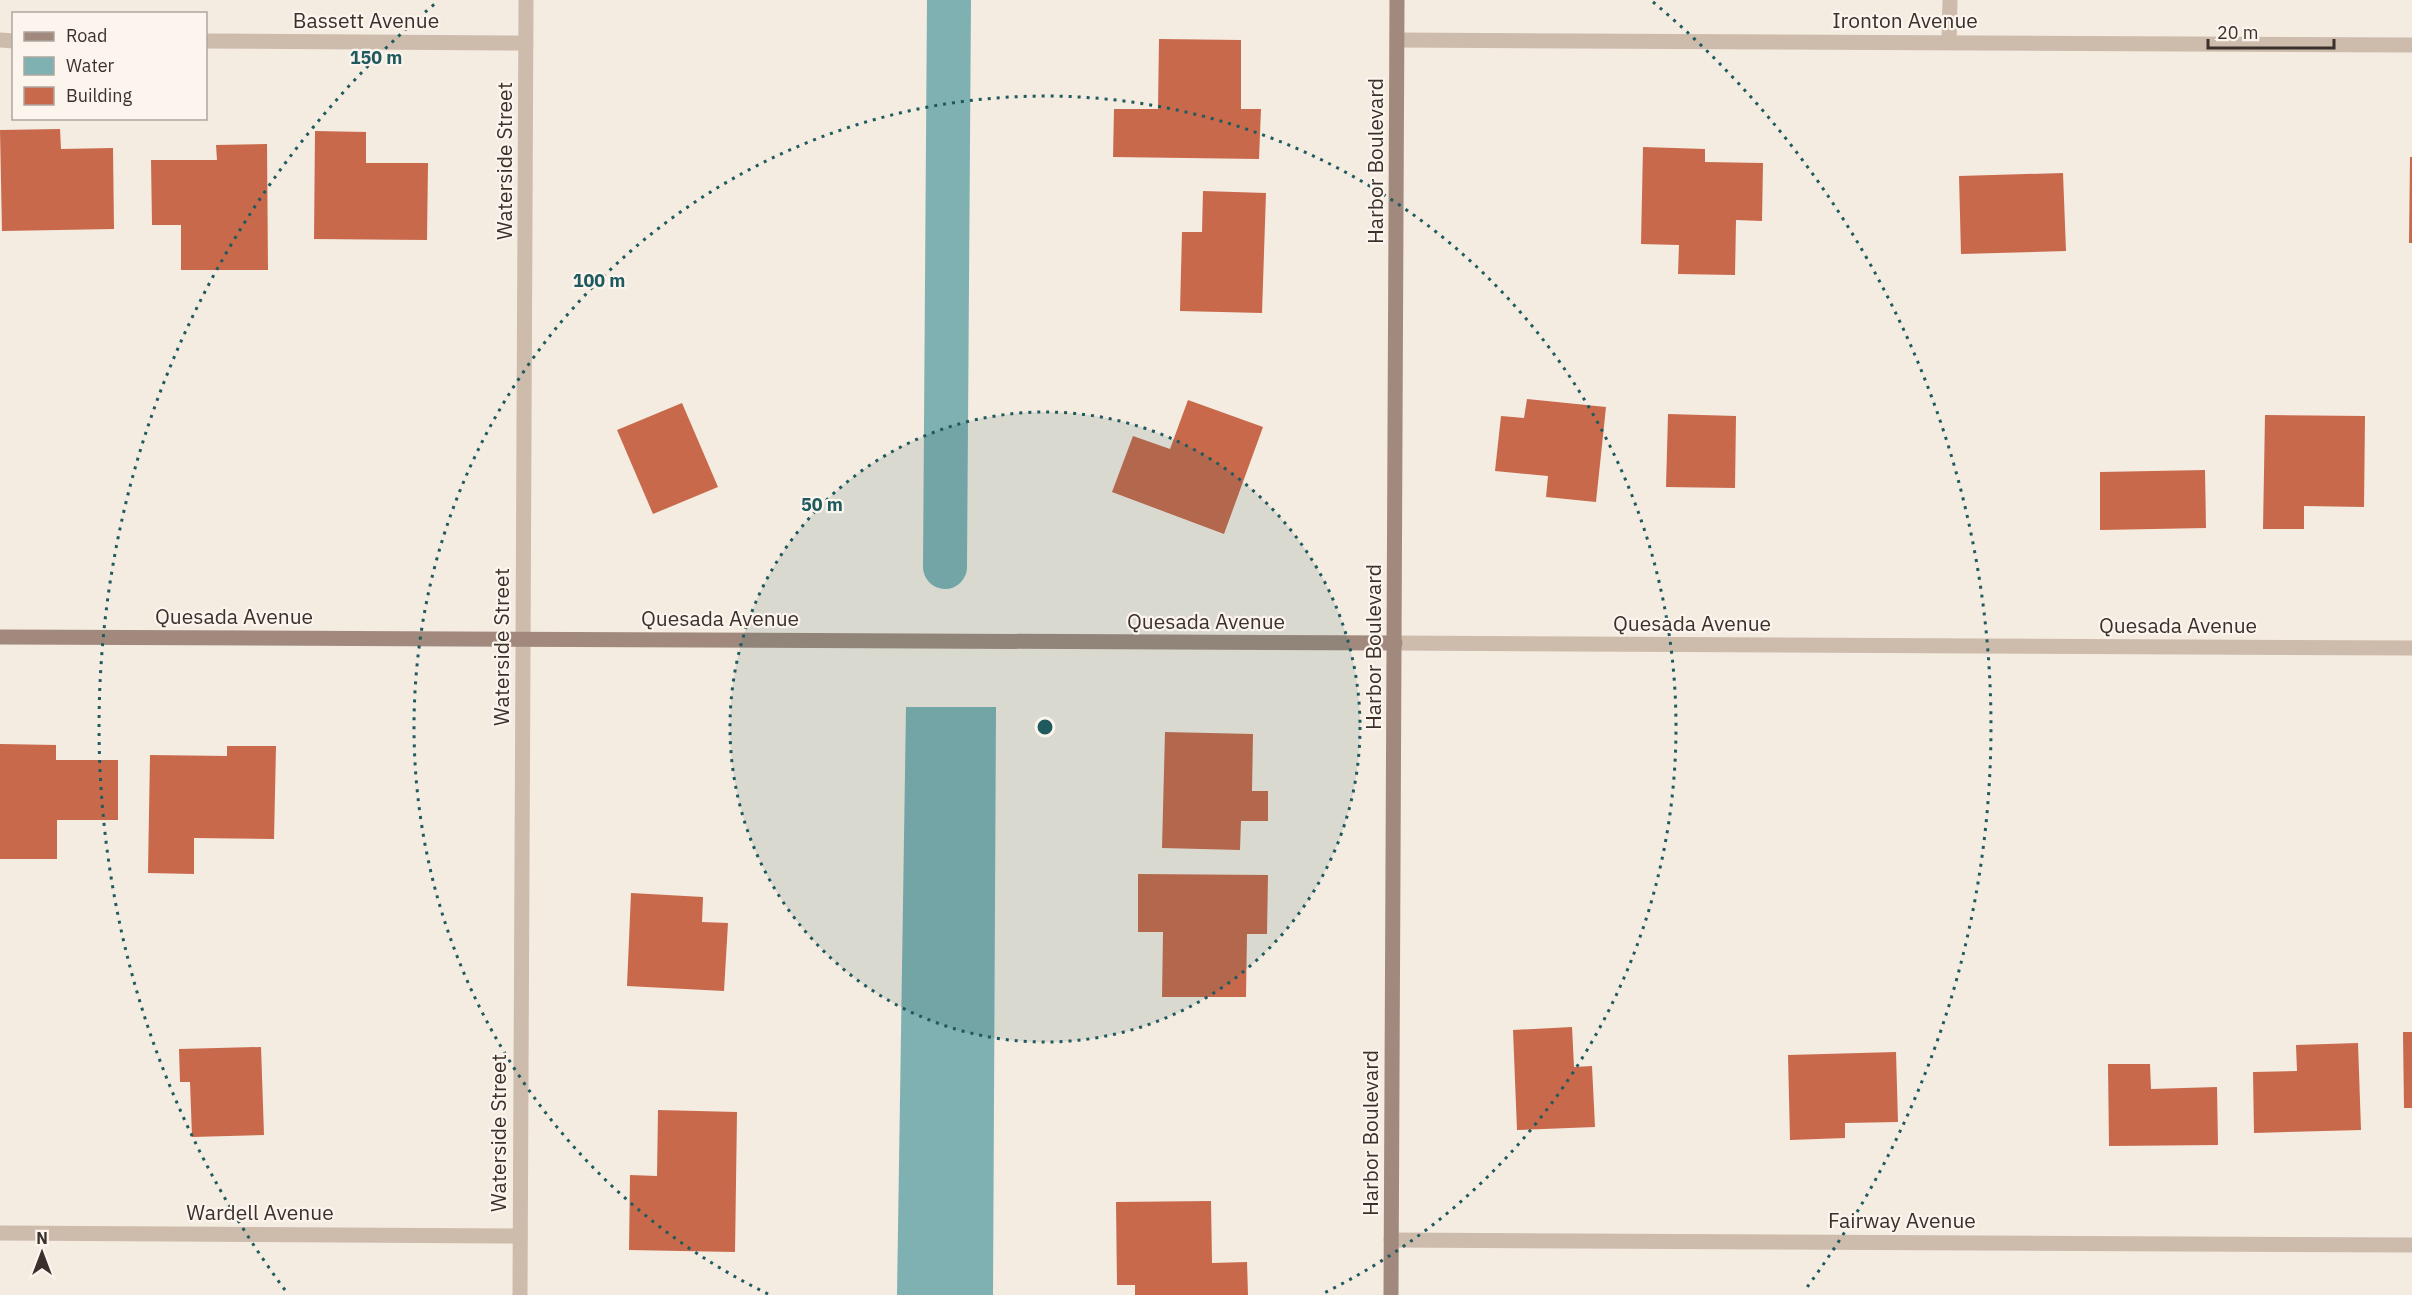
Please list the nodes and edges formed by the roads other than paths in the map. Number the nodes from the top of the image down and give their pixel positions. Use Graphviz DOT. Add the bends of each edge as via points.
graph roads {
  1 [pos="526,0"];
  2 [pos="1397,0"];
  3 [pos="1950,0"];
  4 [pos="1397,39"];
  5 [pos="207,41"];
  6 [pos="1949,42"];
  7 [pos="526,43"];
  8 [pos="2412,45"];
  9 [pos="0,637"];
  10 [pos="523,639"];
  11 [pos="1395,644"];
  12 [pos="2412,648"];
  13 [pos="0,1233"];
  14 [pos="520,1236"];
  15 [pos="1391,1240"];
  16 [pos="2412,1245"];
  17 [pos="520,1295"];
  18 [pos="1391,1295"];
  1 -- 7 [label="street, Waterside Street"];
  2 -- 4 [label="street, Harbor Boulevard"];
  3 -- 6 [label="street"];
  4 -- 6 [label="street, Ironton Avenue"];
  4 -- 11 [label="street, Harbor Boulevard"];
  5 -- 7 [label="street, Bassett Avenue"];
  6 -- 8 [label="street, Ironton Avenue"];
  7 -- 10 [label="street, Waterside Street"];
  9 -- 10 [label="street, Quesada Avenue"];
  10 -- 11 [label="street, Quesada Avenue"];
  10 -- 14 [label="street, Waterside Street"];
  11 -- 12 [label="street, Quesada Avenue"];
  11 -- 15 [label="street, Harbor Boulevard"];
  13 -- 14 [label="street, Wardell Avenue"];
  14 -- 17 [label="street, Waterside Street"];
  15 -- 16 [label="street, Fairway Avenue"];
  15 -- 18 [label="street, Harbor Boulevard"];
}
